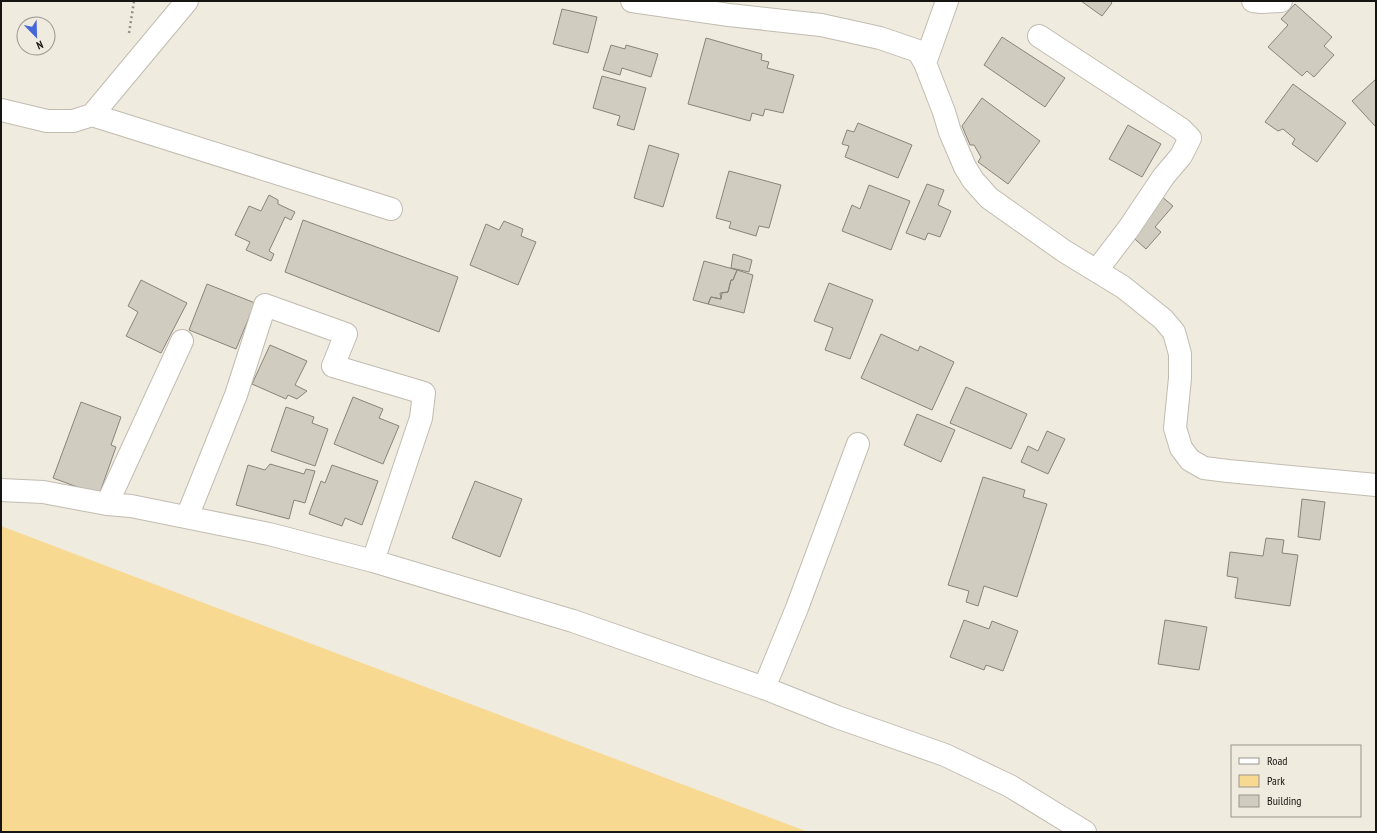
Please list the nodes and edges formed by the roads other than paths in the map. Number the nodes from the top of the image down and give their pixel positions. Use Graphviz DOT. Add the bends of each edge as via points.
graph roads {
  1 [pos="187,1"];
  2 [pos="632,1"];
  3 [pos="947,1"];
  4 [pos="1253,1"];
  5 [pos="1281,1"];
  6 [pos="1039,36"];
  7 [pos="925,63"];
  8 [pos="1,110"];
  9 [pos="92,115"];
  10 [pos="391,208"];
  11 [pos="1097,270"];
  12 [pos="182,341"];
  13 [pos="858,444"];
  14 [pos="1376,485"];
  15 [pos="1,490"];
  16 [pos="107,504"];
  17 [pos="187,517"];
  18 [pos="373,561"];
  19 [pos="764,688"];
  20 [pos="1085,832"];
  1 -- 9 [label="street"];
  2 -- 7 [label="street" via="729,16 821,25 880,38 918,51"];
  3 -- 7 [label="street"];
  4 -- 5 [label="street"];
  6 -- 11 [label="street" via="1181,129 1190,138 1181,156"];
  7 -- 11 [label="street" via="957,150 973,180 1000,207 1064,251"];
  8 -- 9 [label="street" via="47,120 73,121"];
  9 -- 10 [label="street"];
  11 -- 14 [label="street" via="1163,319 1174,332 1180,354 1175,428 1181,448 1190,460 1204,468"];
  12 -- 16 [label="street"];
  13 -- 19 [label="street" via="797,608"];
  15 -- 16 [label="street" via="43,492"];
  16 -- 17 [label="street"];
  17 -- 18 [label="street" via="269,534"];
  17 -- 18 [label="street" via="236,395 265,305 346,334 333,366 424,393 421,418"];
  18 -- 19 [label="street" via="573,621"];
  19 -- 20 [label="street" via="946,755 1010,786"];
}
